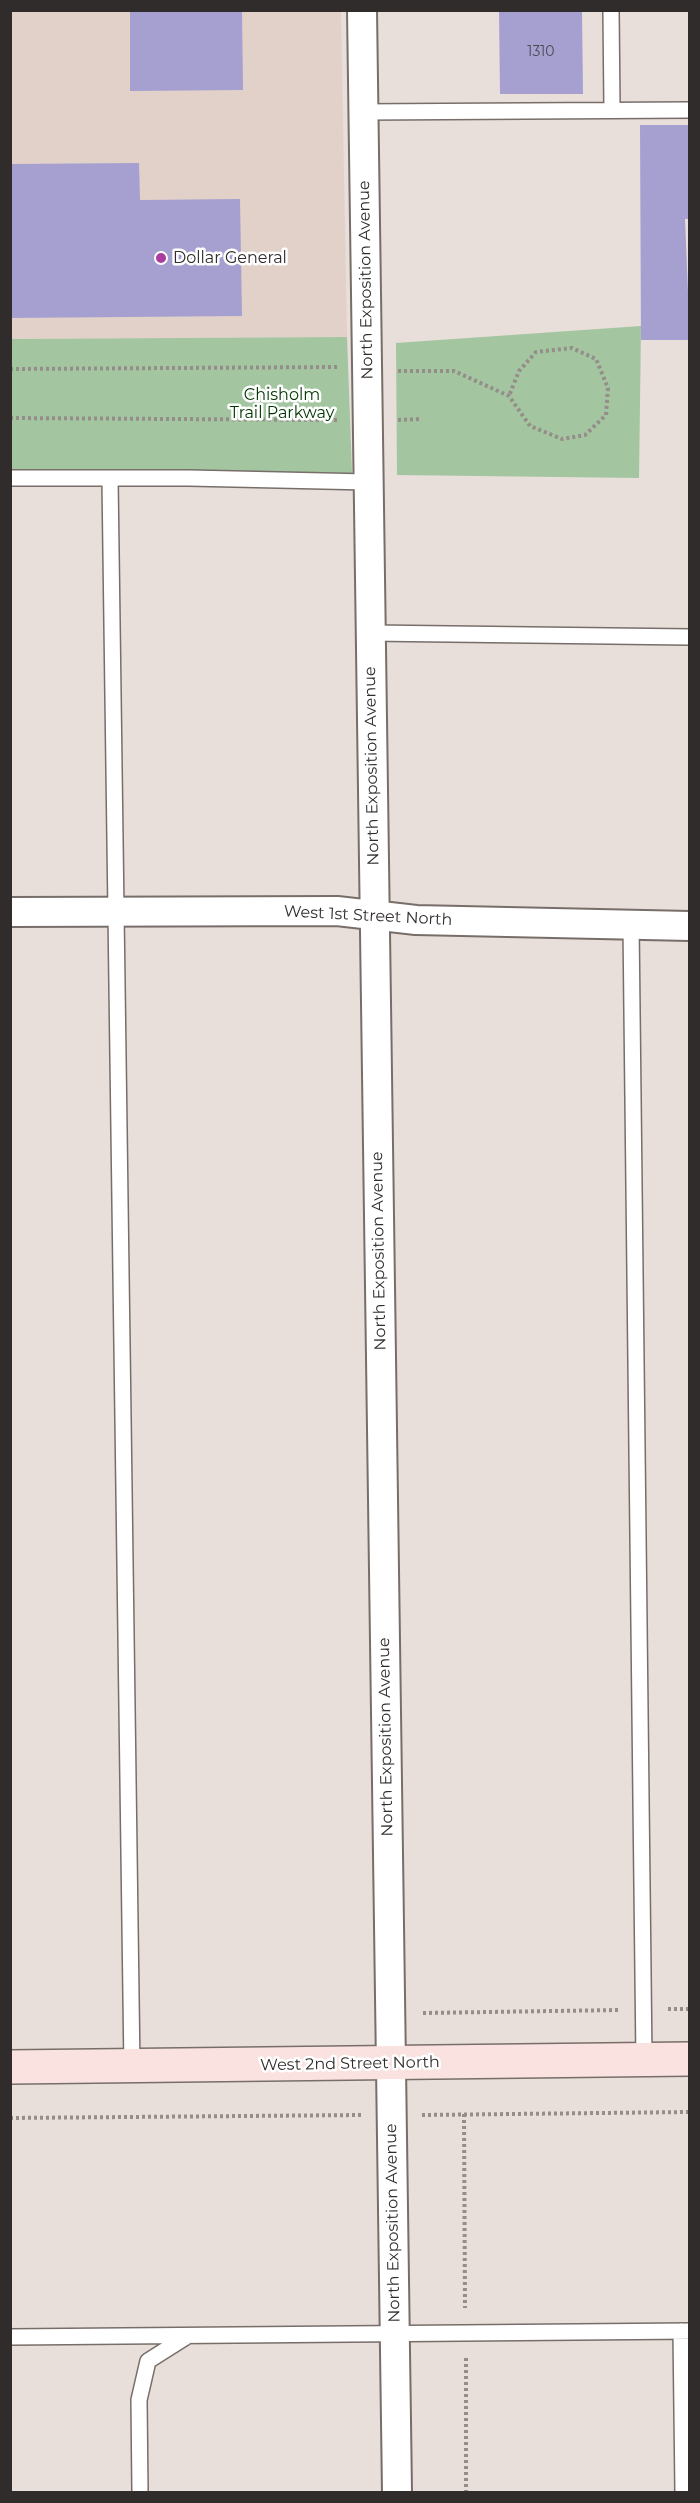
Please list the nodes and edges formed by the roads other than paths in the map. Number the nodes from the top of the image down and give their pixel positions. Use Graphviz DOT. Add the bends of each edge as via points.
graph roads {
  1 [pos="362,10"];
  2 [pos="611,10"];
  3 [pos="612,109"];
  4 [pos="690,110"];
  5 [pos="363,112"];
  6 [pos="10,478"];
  7 [pos="110,479"];
  8 [pos="368,482"];
  9 [pos="370,633"];
  10 [pos="690,637"];
  11 [pos="10,912"];
  12 [pos="118,913"];
  13 [pos="376,916"];
  14 [pos="631,924"];
  15 [pos="690,926"];
  16 [pos="644,2060"];
  17 [pos="690,2060"];
  18 [pos="391,2064"];
  19 [pos="10,2067"];
  20 [pos="132,2067"];
  21 [pos="686,2331"];
  22 [pos="395,2333"];
  23 [pos="10,2337"];
  24 [pos="186,2337"];
  25 [pos="140,2493"];
  26 [pos="397,2493"];
  27 [pos="683,2493"];
  1 -- 5 [label="street, North Exposition Avenue"];
  2 -- 3 [label="lane"];
  3 -- 4 [label="lane"];
  3 -- 5 [label="lane"];
  5 -- 8 [label="street, North Exposition Avenue"];
  6 -- 7 [label="lane"];
  7 -- 8 [label="lane"];
  7 -- 12 [label="lane"];
  8 -- 9 [label="street, North Exposition Avenue"];
  9 -- 10 [label="lane"];
  9 -- 13 [label="street, North Exposition Avenue"];
  11 -- 12 [label="street, West 1st Street North"];
  12 -- 13 [label="street, West 1st Street North" via="337,912"];
  12 -- 20 [label="lane"];
  13 -- 14 [label="street, West 1st Street North"];
  13 -- 18 [label="street, North Exposition Avenue"];
  14 -- 15 [label="street, West 1st Street North"];
  14 -- 16 [label="lane"];
  16 -- 17 [label="street, West 2nd Street North"];
  16 -- 18 [label="street, West 2nd Street North"];
  18 -- 20 [label="street, West 2nd Street North"];
  18 -- 22 [label="street, North Exposition Avenue"];
  19 -- 20 [label="street, West 2nd Street North"];
  21 -- 22 [label="lane"];
  21 -- 27 [label="lane"];
  22 -- 24 [label="lane"];
  22 -- 26 [label="street, North Exposition Avenue"];
  23 -- 24 [label="lane"];
  24 -- 25 [label="lane" via="148,2361 139,2400"];
}
